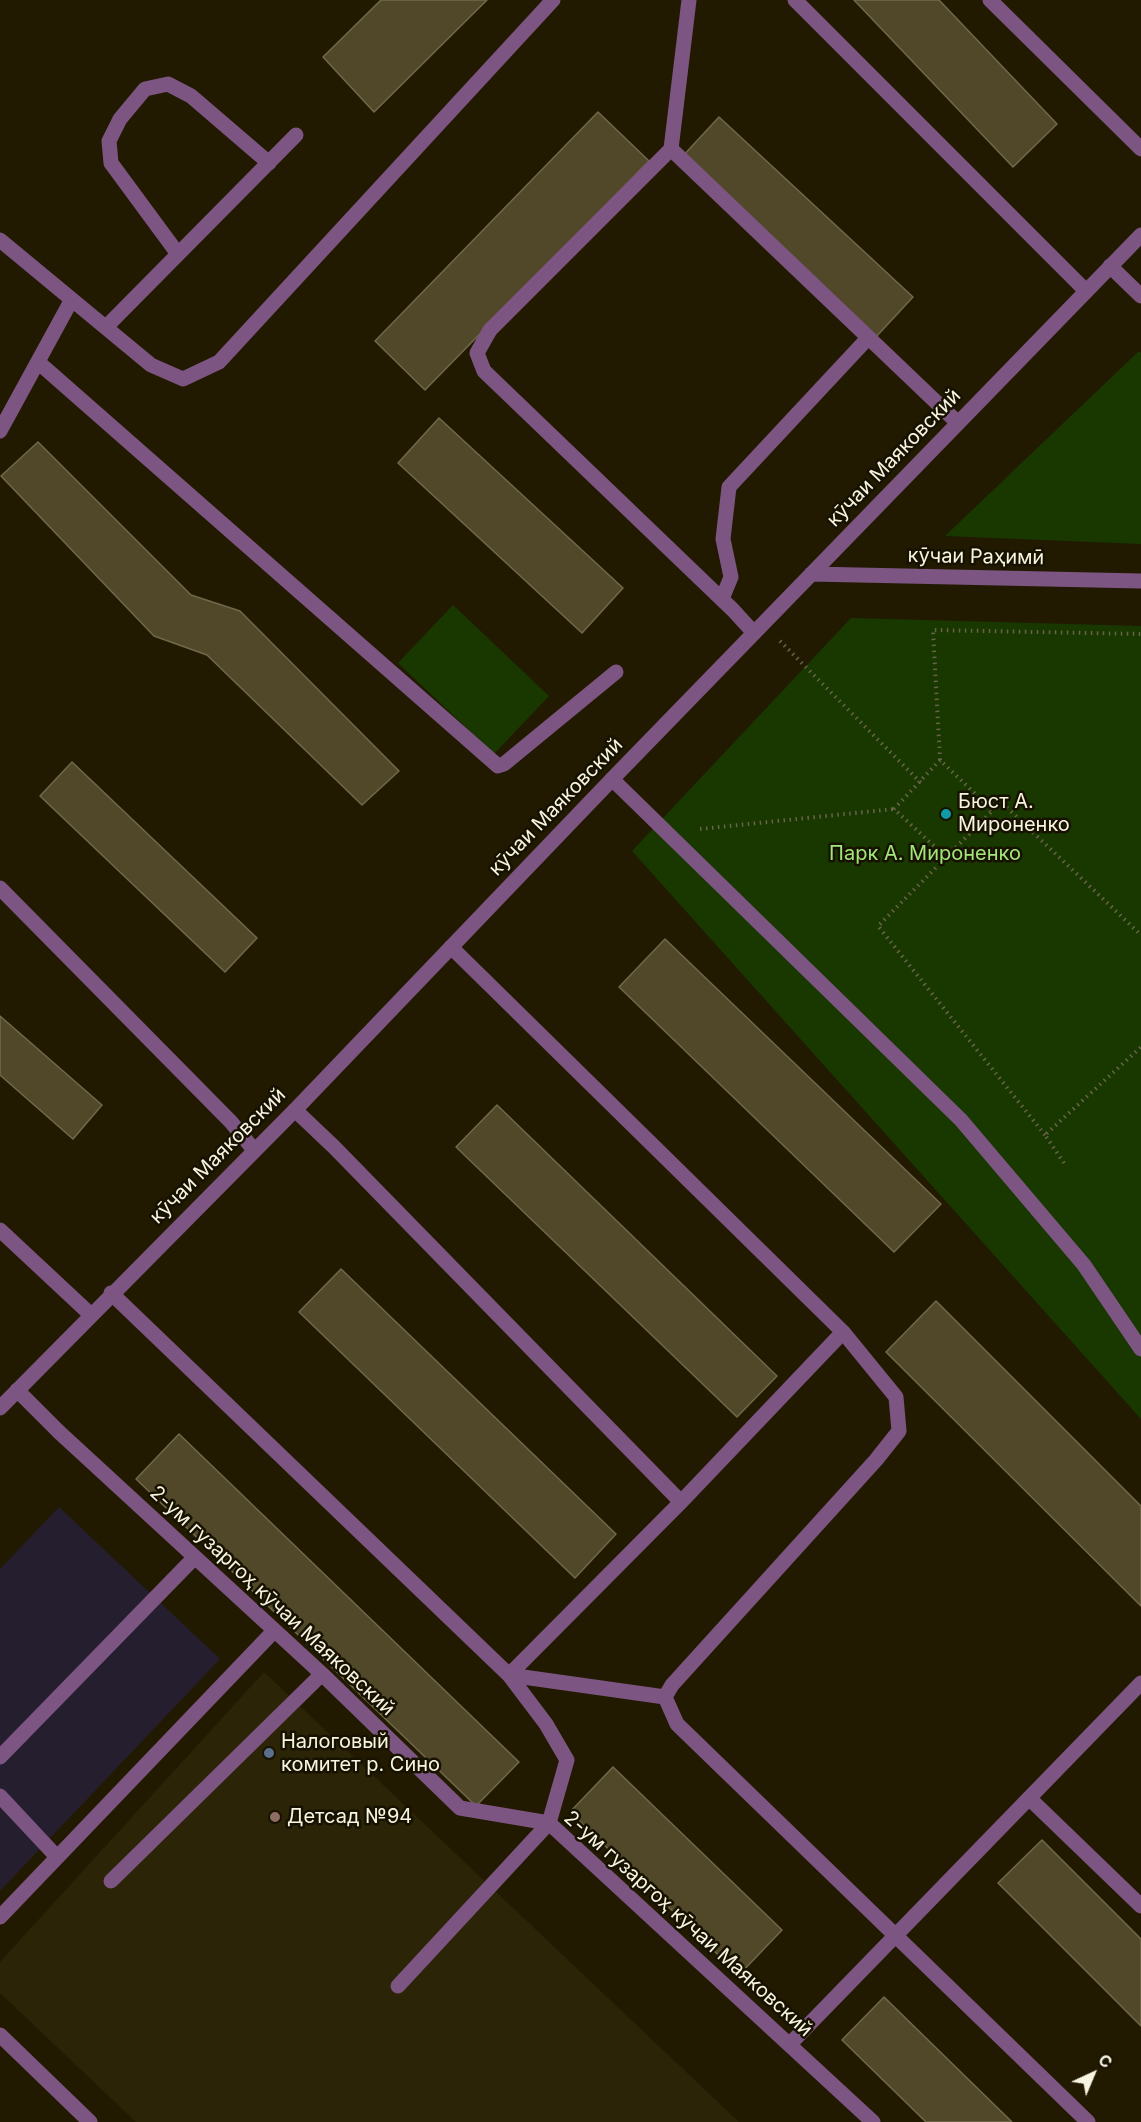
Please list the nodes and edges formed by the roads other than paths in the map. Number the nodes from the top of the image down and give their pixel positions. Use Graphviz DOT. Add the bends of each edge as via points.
graph roads {
  1 [pos="553,0"];
  2 [pos="689,0"];
  3 [pos="795,0"];
  4 [pos="990,0"];
  5 [pos="296,135"];
  6 [pos="671,149"];
  7 [pos="1141,149"];
  8 [pos="269,162"];
  9 [pos="1141,235"];
  10 [pos="0,240"];
  11 [pos="178,254"];
  12 [pos="1110,266"];
  13 [pos="1086,291"];
  14 [pos="1141,296"];
  15 [pos="71,301"];
  16 [pos="106,327"];
  17 [pos="868,338"];
  18 [pos="38,362"];
  19 [pos="958,423"];
  20 [pos="0,430"];
  21 [pos="811,574"];
  22 [pos="1141,581"];
  23 [pos="722,599"];
  24 [pos="758,628"];
  25 [pos="616,672"];
  26 [pos="612,779"];
  27 [pos="0,888"];
  28 [pos="451,947"];
  29 [pos="295,1110"];
  30 [pos="254,1150"];
  31 [pos="0,1230"];
  32 [pos="111,1293"];
  33 [pos="90,1314"];
  34 [pos="843,1332"];
  35 [pos="1141,1349"];
  36 [pos="17,1390"];
  37 [pos="0,1408"];
  38 [pos="681,1502"];
  39 [pos="195,1557"];
  40 [pos="274,1631"];
  41 [pos="322,1674"];
  42 [pos="509,1675"];
  43 [pos="1141,1683"];
  44 [pos="665,1697"];
  45 [pos="0,1757"];
  46 [pos="0,1796"];
  47 [pos="1029,1798"];
  48 [pos="549,1823"];
  49 [pos="57,1857"];
  50 [pos="111,1881"];
  51 [pos="1141,1906"];
  52 [pos="0,1917"];
  53 [pos="896,1935"];
  54 [pos="398,1986"];
  55 [pos="0,2035"];
  56 [pos="790,2044"];
  57 [pos="90,2122"];
  58 [pos="873,2122"];
  59 [pos="1088,2122"];
  1 -- 16 [label="street" via="219,362 183,379 151,365"];
  2 -- 6 [label="street"];
  3 -- 13 [label="street"];
  4 -- 7 [label="street"];
  5 -- 8 [label="street"];
  6 -- 17 [label="street"];
  6 -- 23 [label="street" via="490,330 477,353 484,371"];
  8 -- 11 [label="street"];
  8 -- 11 [label="street" via="191,96 168,84 146,89 120,119 110,141 111,163"];
  9 -- 12 [label="street, кӯчаи Маяковский"];
  10 -- 15 [label="street"];
  11 -- 16 [label="street"];
  12 -- 13 [label="street, кӯчаи Маяковский"];
  12 -- 14 [label="street"];
  13 -- 19 [label="street, кӯчаи Маяковский"];
  15 -- 16 [label="street"];
  15 -- 18 [label="street"];
  17 -- 19 [label="street"];
  17 -- 23 [label="street" via="729,487 723,539 731,577"];
  18 -- 20 [label="street"];
  18 -- 25 [label="street" via="498,766"];
  19 -- 21 [label="street, кӯчаи Маяковский"];
  21 -- 22 [label="street, кӯчаи Раҳимӣ"];
  21 -- 24 [label="street, кӯчаи Маяковский"];
  23 -- 24 [label="street"];
  24 -- 26 [label="street, кӯчаи Маяковский"];
  26 -- 28 [label="street, кӯчаи Маяковский"];
  26 -- 35 [label="street" via="961,1120 1084,1265"];
  27 -- 30 [label="street"];
  28 -- 29 [label="street, кӯчаи Маяковский"];
  28 -- 34 [label="street"];
  29 -- 30 [label="street, кӯчаи Маяковский"];
  29 -- 38 [label="street"];
  30 -- 32 [label="street, кӯчаи Маяковский"];
  31 -- 33 [label="street"];
  32 -- 33 [label="street, кӯчаи Маяковский"];
  32 -- 42 [label="street"];
  33 -- 36 [label="street, кӯчаи Маяковский"];
  34 -- 38 [label="street"];
  34 -- 44 [label="street" via="896,1397 899,1431"];
  36 -- 37 [label="street, кӯчаи Маяковский"];
  36 -- 39 [label="street, 2-ум гузаргоҳ кӯчаи Маяковский"];
  38 -- 42 [label="street"];
  39 -- 40 [label="street, 2-ум гузаргоҳ кӯчаи Маяковский"];
  39 -- 45 [label="street"];
  40 -- 41 [label="street, 2-ум гузаргоҳ кӯчаи Маяковский"];
  40 -- 49 [label="street"];
  41 -- 48 [label="street, 2-ум гузаргоҳ кӯчаи Маяковский" via="460,1808"];
  41 -- 50 [label="street"];
  42 -- 44 [label="street"];
  42 -- 48 [label="street" via="567,1760"];
  43 -- 47 [label="street"];
  44 -- 53 [label="street" via="677,1724"];
  46 -- 49 [label="street"];
  47 -- 51 [label="street"];
  47 -- 53 [label="street"];
  48 -- 54 [label="street"];
  48 -- 56 [label="street, 2-ум гузаргоҳ кӯчаи Маяковский"];
  49 -- 52 [label="street"];
  53 -- 56 [label="street"];
  53 -- 59 [label="street"];
  55 -- 57 [label="street"];
  56 -- 58 [label="street, 2-ум гузаргоҳ кӯчаи Маяковский"];
}
